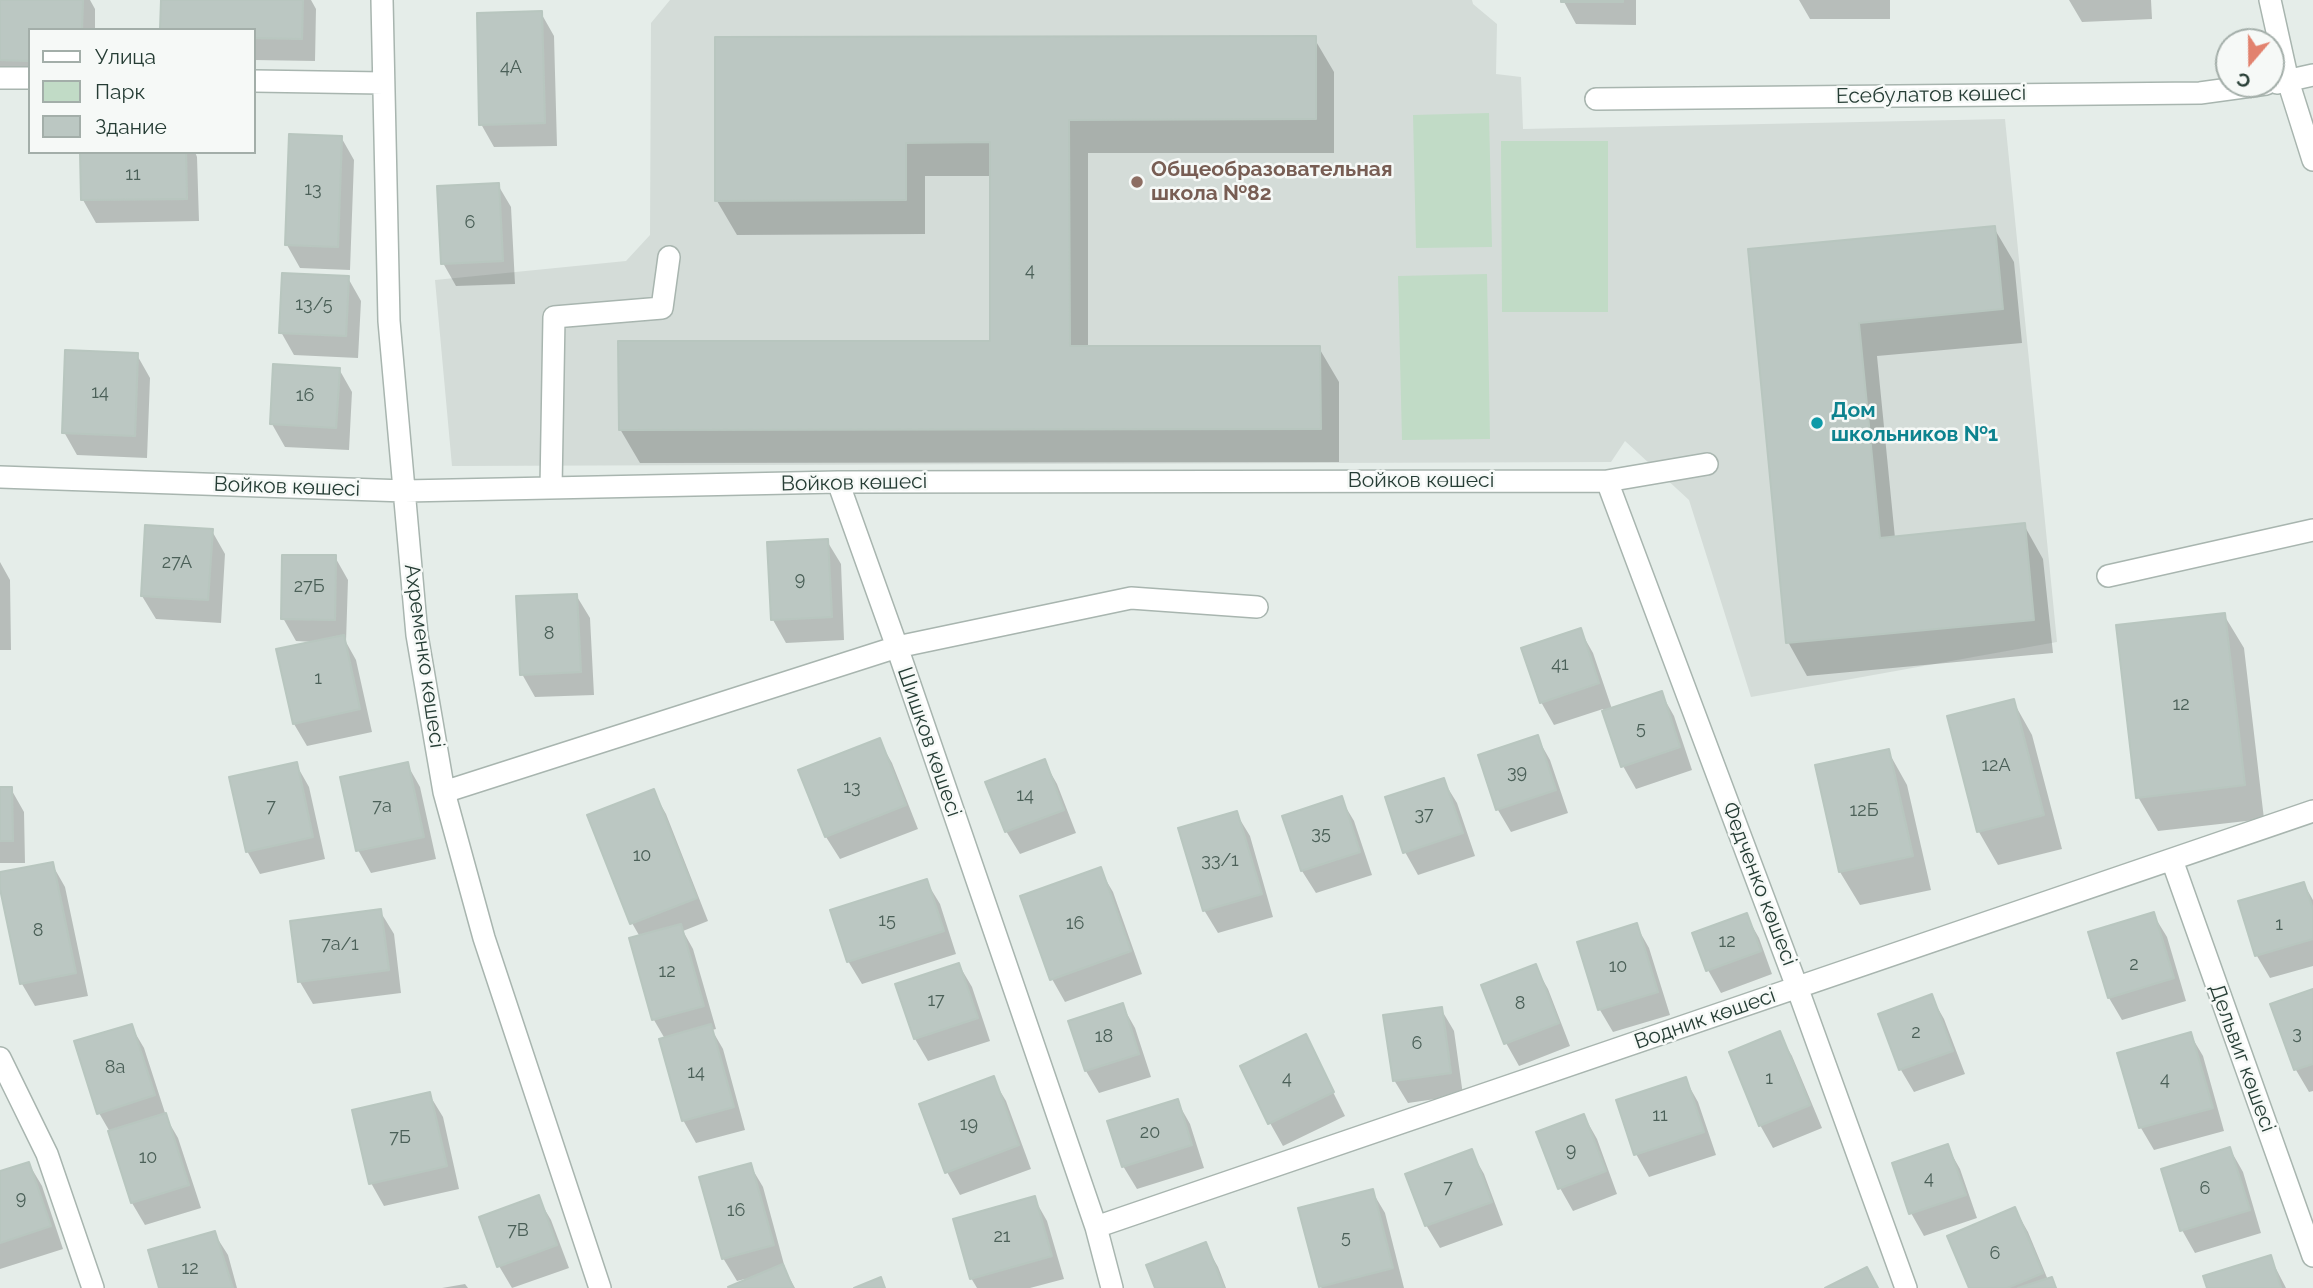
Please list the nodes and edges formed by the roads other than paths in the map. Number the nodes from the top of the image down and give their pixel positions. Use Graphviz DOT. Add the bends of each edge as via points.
graph roads {
  1 [pos="382,0"];
  2 [pos="2270,0"];
  3 [pos="2272,28"];
  4 [pos="2313,75"];
  5 [pos="0,78"];
  6 [pos="28,78"];
  7 [pos="256,81"];
  8 [pos="2285,81"];
  9 [pos="383,83"];
  10 [pos="2215,91"];
  11 [pos="2282,98"];
  12 [pos="1596,99"];
  13 [pos="2313,160"];
  14 [pos="669,257"];
  15 [pos="1707,464"];
  16 [pos="0,477"];
  17 [pos="1607,481"];
  18 [pos="838,482"];
  19 [pos="551,488"];
  20 [pos="405,491"];
  21 [pos="2313,530"];
  22 [pos="2108,576"];
  23 [pos="1257,607"];
  24 [pos="897,647"];
  25 [pos="444,792"];
  26 [pos="2313,811"];
  27 [pos="2172,860"];
  28 [pos="1797,987"];
  29 [pos="0,1058"];
  30 [pos="1096,1227"];
  31 [pos="2313,1256"];
  32 [pos="93,1288"];
  33 [pos="600,1288"];
  34 [pos="1112,1288"];
  35 [pos="1906,1288"];
  1 -- 9 [label="street, Ахременко көшесі"];
  2 -- 3 [label="street"];
  4 -- 8 [label="street, Есебулатов көшесі"];
  5 -- 6 [label="street"];
  7 -- 9 [label="street"];
  9 -- 20 [label="street, Ахременко көшесі" via="389,321"];
  10 -- 12 [label="street, Есебулатов көшесі"];
  11 -- 13 [label="street"];
  14 -- 19 [label="street" via="662,308 554,317"];
  15 -- 17 [label="street, Войков көшесі"];
  16 -- 20 [label="street, Войков көшесі"];
  17 -- 18 [label="street, Войков көшесі"];
  17 -- 28 [label="street, Федченко көшесі"];
  18 -- 19 [label="street, Войков көшесі"];
  18 -- 24 [label="street"];
  19 -- 20 [label="street, Войков көшесі"];
  20 -- 25 [label="street, Ахременко көшесі" via="417,635"];
  21 -- 22 [label="street"];
  23 -- 24 [label="street" via="1131,598"];
  24 -- 25 [label="street, Шишков көшесі"];
  24 -- 30 [label="street, Шишков көшесі"];
  25 -- 33 [label="street, Ахременко көшесі" via="484,938"];
  26 -- 27 [label="street, Водник көшесі"];
  27 -- 28 [label="street, Водник көшесі"];
  27 -- 31 [label="street, Дельвиг көшесі"];
  28 -- 30 [label="street, Водник көшесі"];
  28 -- 35 [label="street, Федченко көшесі"];
  29 -- 32 [label="street" via="47,1154"];
  30 -- 34 [label="street, Шишков көшесі"];
}
